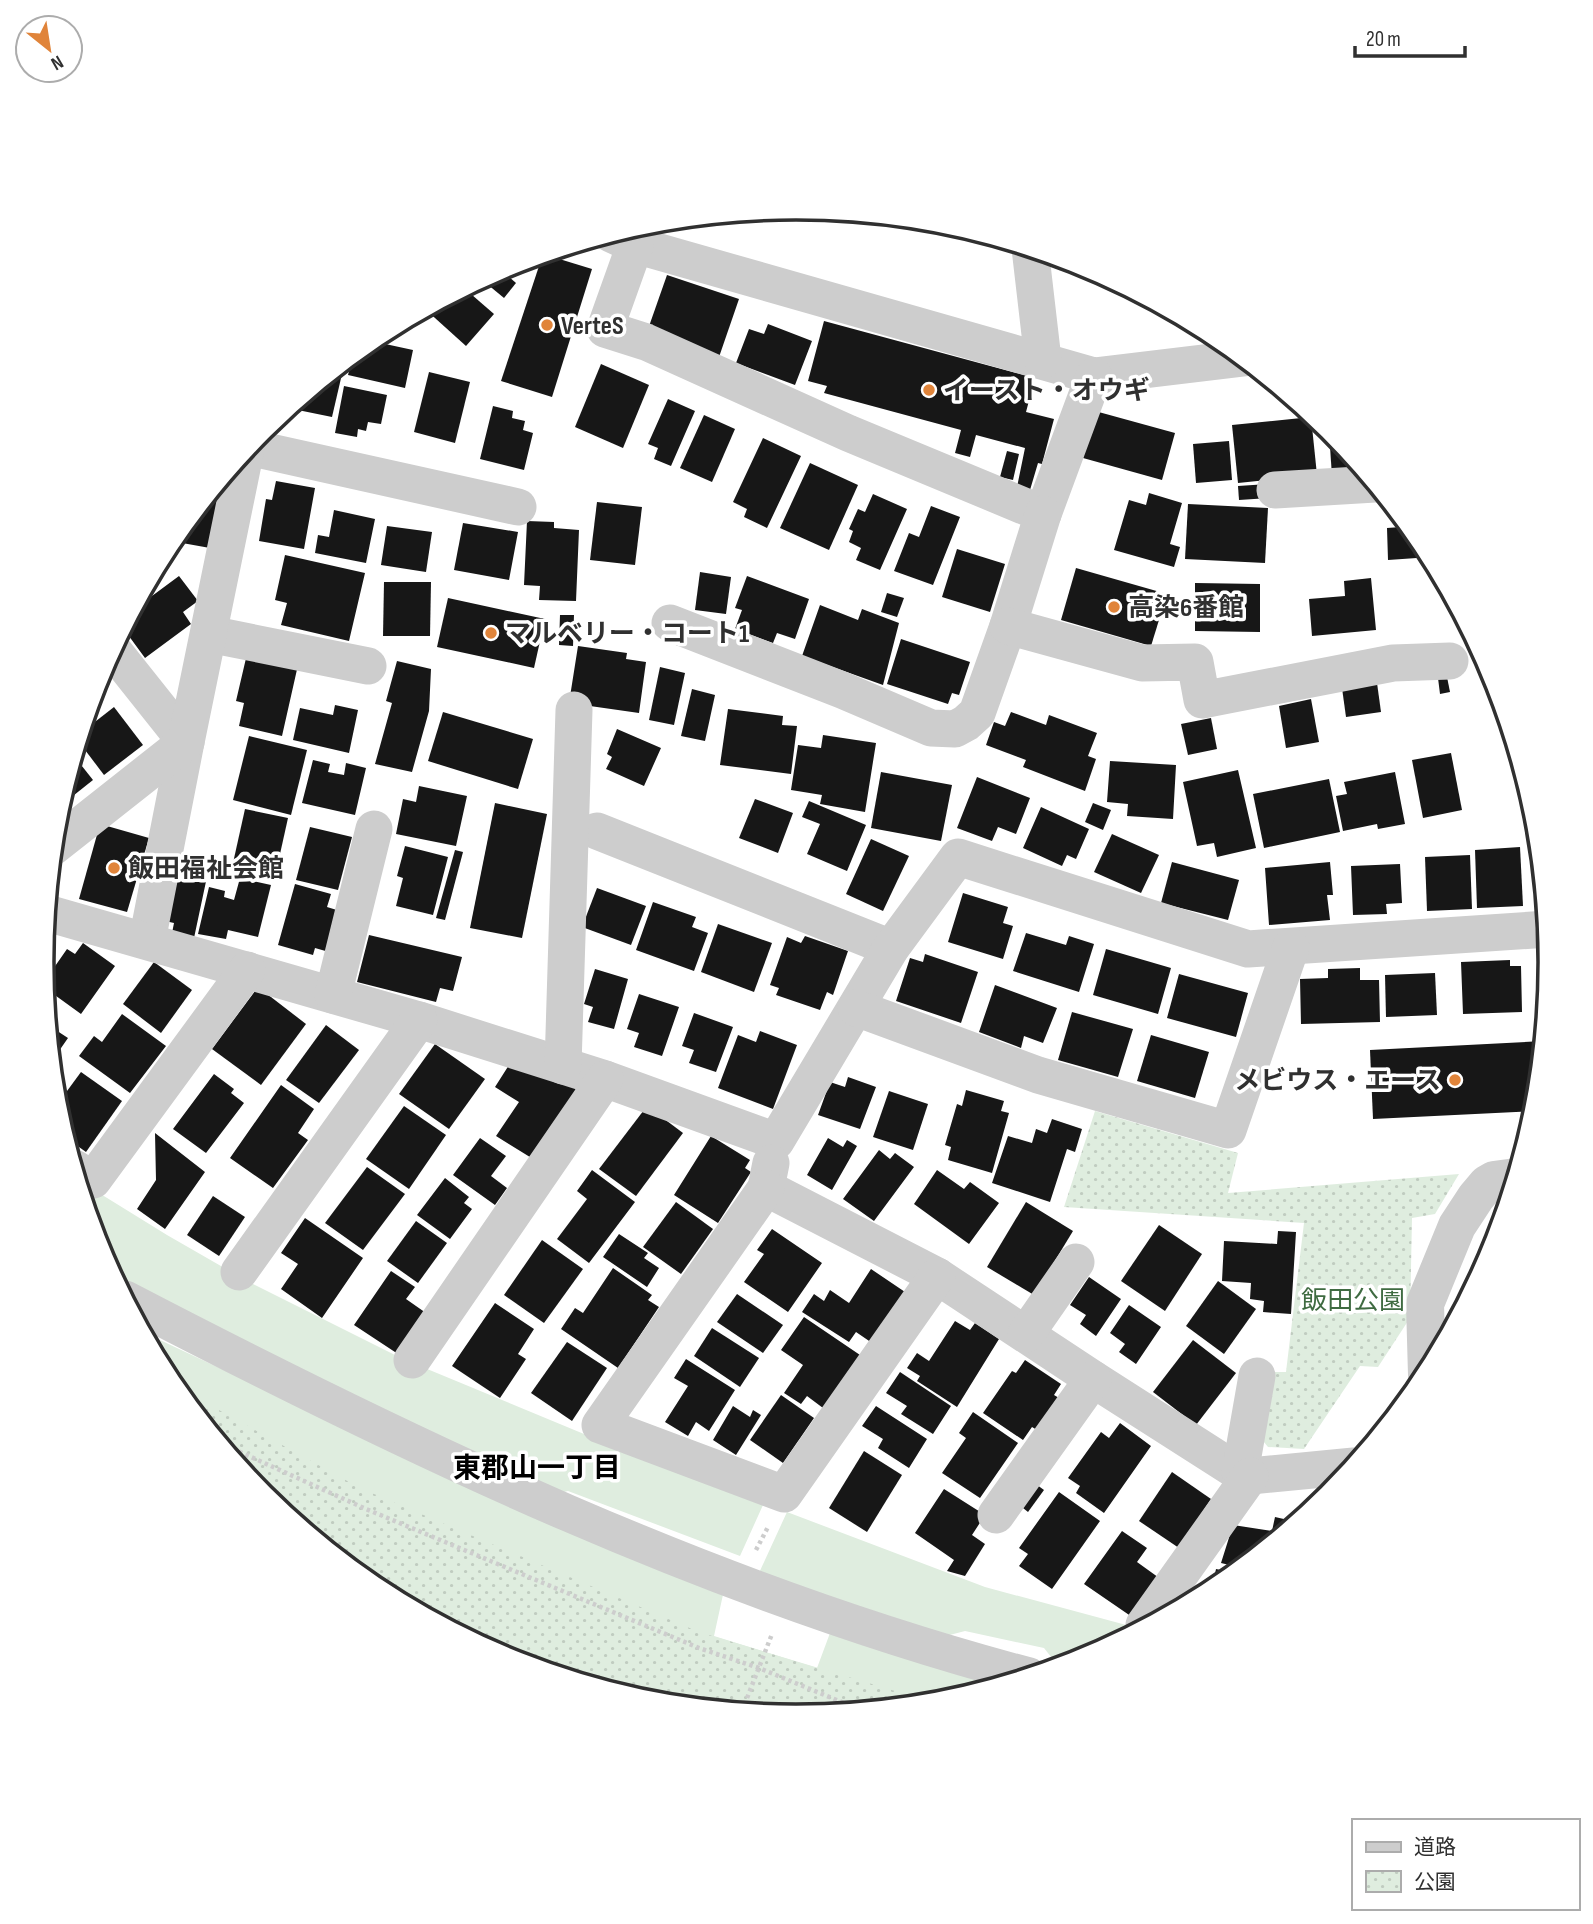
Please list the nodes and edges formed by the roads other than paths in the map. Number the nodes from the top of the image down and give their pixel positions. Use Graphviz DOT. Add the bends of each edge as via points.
graph roads {
  1 [pos="626,240"];
  2 [pos="623,241"];
  3 [pos="1031,258"];
  4 [pos="1043,360"];
  5 [pos="1230,360"];
  6 [pos="1094,376"];
  7 [pos="259,451"];
  8 [pos="243,468"];
  9 [pos="1364,485"];
  10 [pos="1275,490"];
  11 [pos="518,507"];
  12 [pos="1043,514"];
  13 [pos="670,623"];
  14 [pos="1008,626"];
  15 [pos="209,634"];
  16 [pos="120,659"];
  17 [pos="1450,662"];
  18 [pos="368,666"];
  19 [pos="574,710"];
  20 [pos="186,741"];
  21 [pos="374,829"];
  22 [pos="597,831"];
  23 [pos="66,837"];
  24 [pos="56,921"];
  25 [pos="1538,930"];
  26 [pos="147,941"];
  27 [pos="1291,947"];
  28 [pos="891,948"];
  29 [pos="247,970"];
  30 [pos="333,995"];
  31 [pos="856,1008"];
  32 [pos="419,1020"];
  33 [pos="564,1066"];
  34 [pos="605,1079"];
  35 [pos="776,1141"];
  36 [pos="87,1176"];
  37 [pos="1506,1178"];
  38 [pos="766,1188"];
  39 [pos="1076,1262"];
  40 [pos="239,1272"];
  41 [pos="937,1276"];
  42 [pos="139,1305"];
  43 [pos="1026,1334"];
  44 [pos="1426,1354"];
  45 [pos="412,1360"];
  46 [pos="1257,1376"];
  47 [pos="1093,1379"];
  48 [pos="1334,1473"];
  49 [pos="1245,1474"];
  50 [pos="996,1516"];
  51 [pos="1151,1614"];
  52 [pos="1013,1672"];
  1 -- 4 [label="street"];
  2 -- 12 [label="street" via="605,330 646,342"];
  3 -- 4 [label="street"];
  4 -- 6 [label="street"];
  5 -- 6 [label="street"];
  6 -- 12 [label="street"];
  7 -- 11 [label="street"];
  8 -- 15 [label="street"];
  9 -- 10 [label="street"];
  12 -- 14 [label="street"];
  13 -- 14 [label="street" via="943,730 967,723 977,713"];
  14 -- 17 [label="street" via="1142,663 1195,662 1202,700 1393,663"];
  15 -- 18 [label="street"];
  15 -- 20 [label="street"];
  16 -- 20 [label="street"];
  19 -- 33 [label="street"];
  20 -- 23 [label="street"];
  20 -- 26 [label="street"];
  21 -- 30 [label="street"];
  22 -- 28 [label="street"];
  24 -- 26 [label="street"];
  25 -- 27 [label="street"];
  26 -- 29 [label="street"];
  27 -- 28 [label="street" via="1248,949 958,857"];
  27 -- 31 [label="street" via="1228,1130 1038,1075"];
  28 -- 31 [label="street"];
  29 -- 30 [label="street"];
  29 -- 36 [label="street" via="93,1180"];
  30 -- 32 [label="street"];
  31 -- 35 [label="street"];
  32 -- 33 [label="street"];
  32 -- 40 [label="street"];
  33 -- 34 [label="street"];
  34 -- 35 [label="street"];
  34 -- 45 [label="street"];
  35 -- 38 [label="street"];
  37 -- 44 [label="street" via="1488,1184 1458,1226 1424,1304"];
  38 -- 41 [label="street"];
  38 -- 41 [label="street" via="600,1425 784,1494"];
  39 -- 43 [label="street"];
  41 -- 43 [label="street"];
  42 -- 52 [label="street" via="394,1436 573,1516 716,1574 959,1658"];
  43 -- 47 [label="street"];
  46 -- 49 [label="street"];
  47 -- 49 [label="street"];
  47 -- 50 [label="street"];
  48 -- 49 [label="street"];
  49 -- 51 [label="street"];
}
